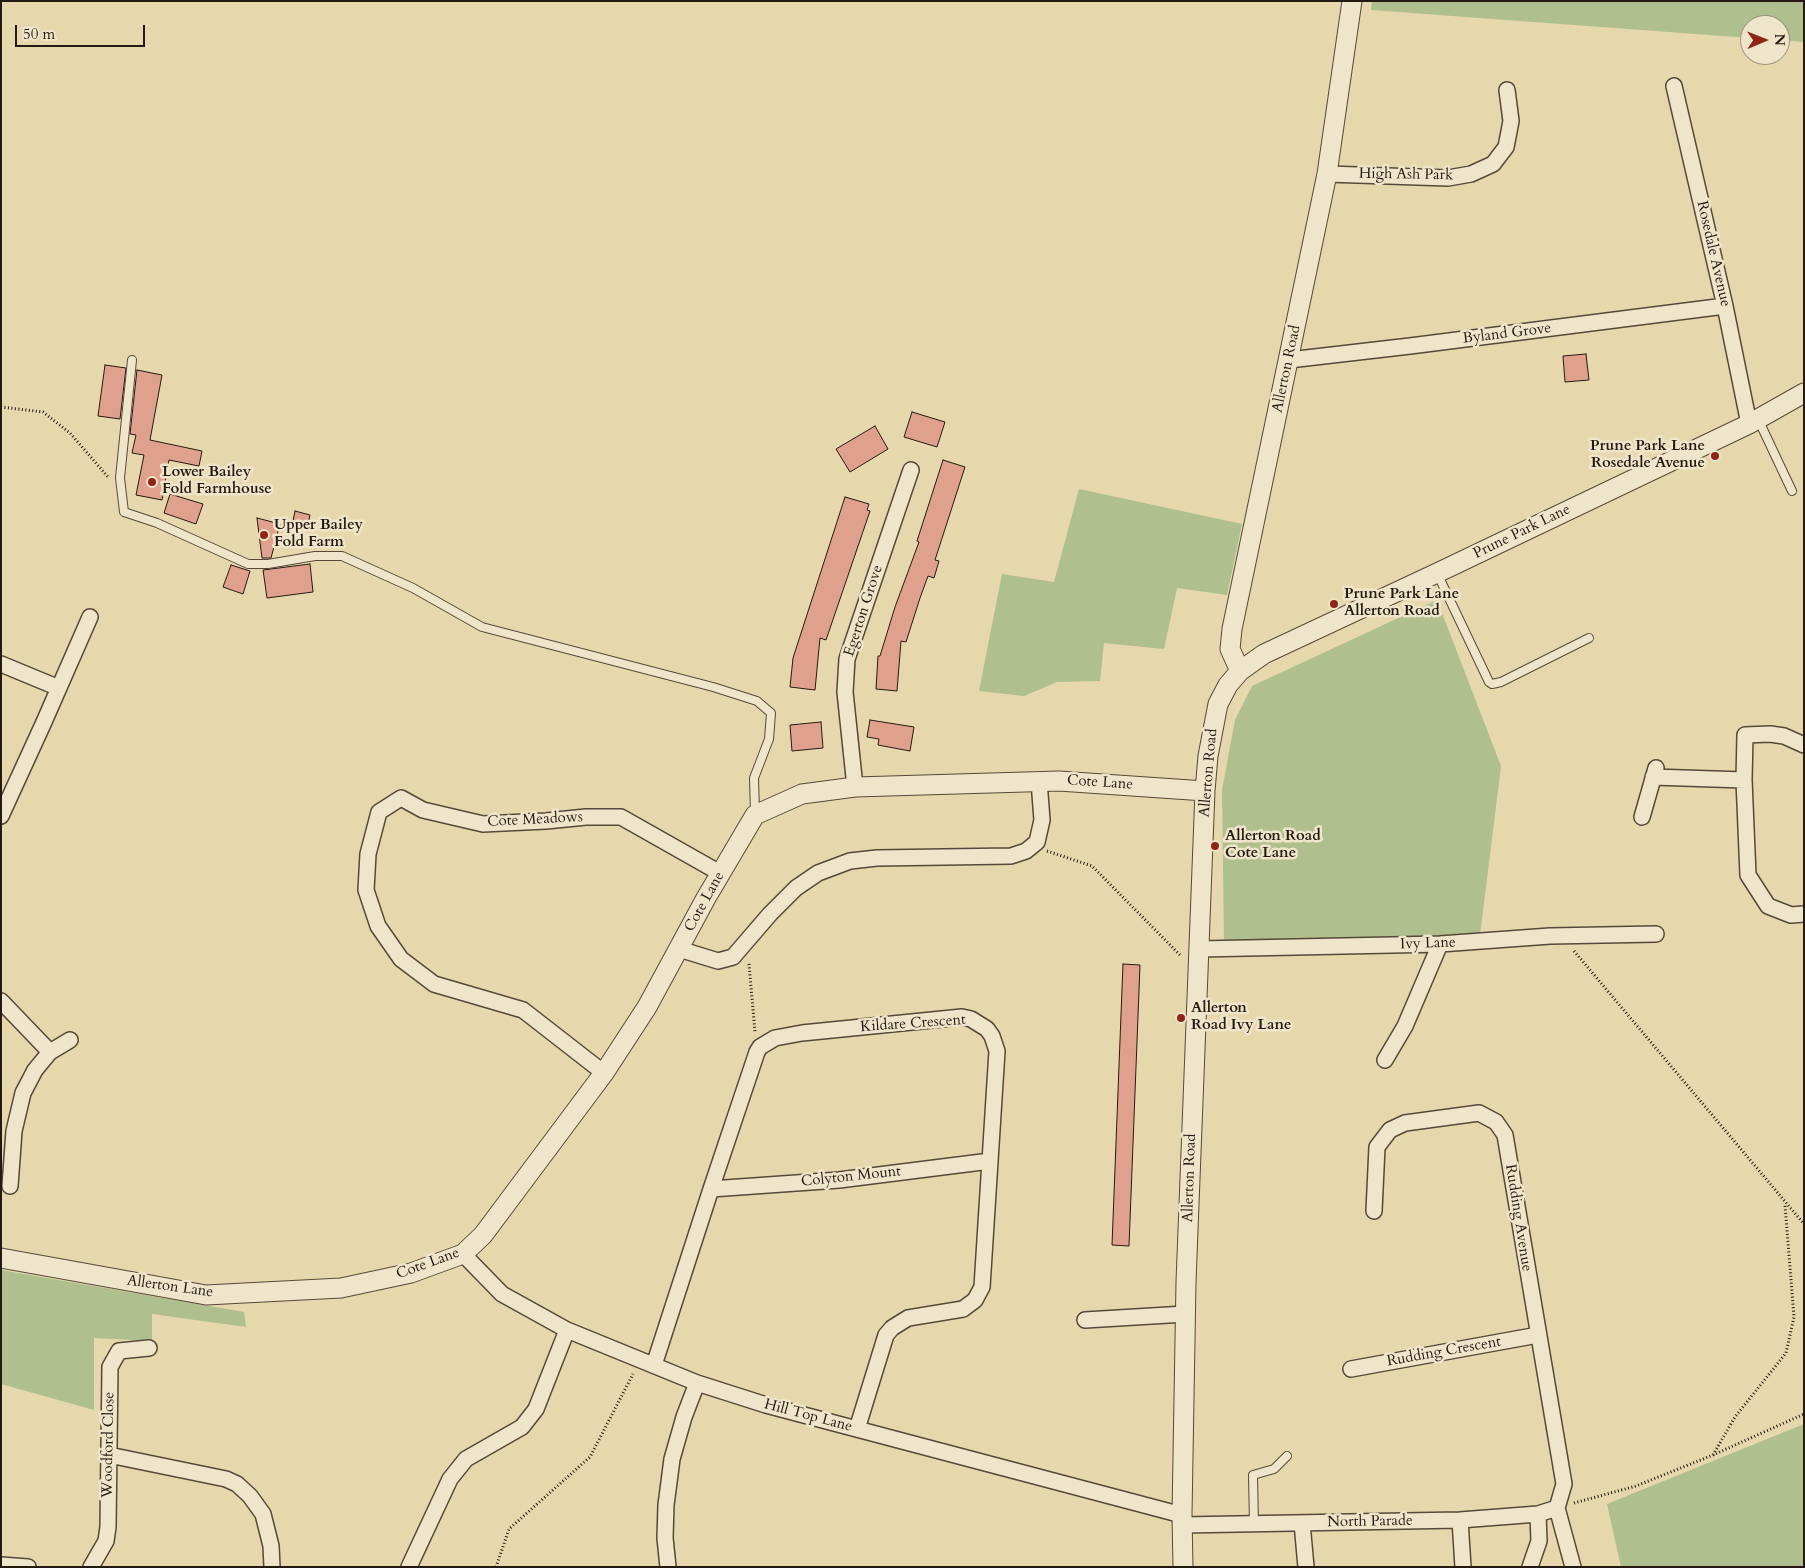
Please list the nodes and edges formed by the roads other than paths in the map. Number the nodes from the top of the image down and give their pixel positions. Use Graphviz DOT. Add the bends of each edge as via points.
graph roads {
  1 [pos="1352,1"];
  2 [pos="1674,86"];
  3 [pos="1507,90"];
  4 [pos="1327,174"];
  5 [pos="1725,306"];
  6 [pos="132,360"];
  7 [pos="1289,360"];
  8 [pos="1804,393"];
  9 [pos="1753,421"];
  10 [pos="911,470"];
  11 [pos="1792,490"];
  12 [pos="1437,573"];
  13 [pos="90,617"];
  14 [pos="1589,638"];
  15 [pos="1,664"];
  16 [pos="1240,671"];
  17 [pos="59,688"];
  18 [pos="1804,745"];
  19 [pos="1744,780"];
  20 [pos="1039,781"];
  21 [pos="855,787"];
  22 [pos="1206,791"];
  23 [pos="755,815"];
  24 [pos="1,816"];
  25 [pos="1642,817"];
  26 [pos="720,873"];
  27 [pos="1804,914"];
  28 [pos="1656,934"];
  29 [pos="1440,944"];
  30 [pos="679,948"];
  31 [pos="1199,949"];
  32 [pos="1,1001"];
  33 [pos="70,1040"];
  34 [pos="50,1052"];
  35 [pos="1385,1060"];
  36 [pos="604,1073"];
  37 [pos="990,1161"];
  38 [pos="10,1186"];
  39 [pos="711,1189"];
  40 [pos="1374,1212"];
  41 [pos="463,1254"];
  42 [pos="1,1258"];
  43 [pos="341,1288"];
  44 [pos="1185,1314"];
  45 [pos="1086,1320"];
  46 [pos="567,1330"];
  47 [pos="1538,1335"];
  48 [pos="149,1348"];
  49 [pos="647,1362"];
  50 [pos="1351,1369"];
  51 [pos="697,1383"];
  52 [pos="856,1430"];
  53 [pos="109,1454"];
  54 [pos="1287,1456"];
  55 [pos="1557,1508"];
  56 [pos="1538,1514"];
  57 [pos="1182,1520"];
  58 [pos="1460,1520"];
  59 [pos="1302,1523"];
  60 [pos="1254,1524"];
  61 [pos="1,1565"];
  62 [pos="28,1567"];
  63 [pos="91,1567"];
  64 [pos="272,1567"];
  65 [pos="410,1567"];
  66 [pos="668,1567"];
  67 [pos="1183,1567"];
  68 [pos="1306,1567"];
  69 [pos="1463,1567"];
  70 [pos="1530,1567"];
  71 [pos="1573,1567"];
  1 -- 4 [label="street, Allerton Road"];
  2 -- 5 [label="street, Rosedale Avenue"];
  3 -- 4 [label="street, High Ash Park" via="1511,121 1506,147 1493,164 1471,174 1448,178"];
  4 -- 7 [label="street, Allerton Road"];
  5 -- 7 [label="street, Byland Grove"];
  5 -- 9 [label="street, Rosedale Avenue"];
  6 -- 23 [label="lane" via="120,478 124,512 157,523 248,564 342,556 413,588 482,627 757,701 771,713 770,739 754,778"];
  7 -- 16 [label="street, Allerton Road" via="1232,629 1230,649"];
  8 -- 9 [label="street, Prune Park Lane"];
  9 -- 11 [label="lane"];
  9 -- 12 [label="street, Prune Park Lane"];
  10 -- 21 [label="street, Egerton Grove" via="847,660 844,692"];
  12 -- 14 [label="lane" via="1492,684"];
  12 -- 16 [label="street, Prune Park Lane" via="1264,654"];
  13 -- 17 [label="street"];
  15 -- 17 [label="street"];
  16 -- 22 [label="street, Allerton Road" via="1218,704 1208,756"];
  17 -- 24 [label="street"];
  18 -- 19 [label="street" via="1784,736 1745,735"];
  19 -- 25 [label="street" via="1654,772"];
  19 -- 27 [label="street" via="1748,874 1768,906 1791,915"];
  20 -- 21 [label="street, Cote Lane"];
  20 -- 22 [label="street, Cote Lane"];
  20 -- 30 [label="street" via="1042,820 1037,842 1026,851 1011,856 850,861 818,873 796,888 733,957 718,961"];
  21 -- 23 [label="street, Cote Lane" via="802,794"];
  22 -- 31 [label="street, Allerton Road"];
  23 -- 26 [label="street, Cote Lane"];
  26 -- 30 [label="street, Cote Lane"];
  26 -- 36 [label="street, Cote Meadows" via="621,817 483,824 422,810 401,798 379,812 368,854 366,890 378,926 401,959 434,984 523,1010"];
  28 -- 29 [label="street, Ivy Lane" via="1561,935"];
  29 -- 31 [label="street, Ivy Lane"];
  29 -- 35 [label="street" via="1405,1026"];
  30 -- 36 [label="street, Cote Lane" via="647,1007"];
  31 -- 44 [label="street, Allerton Road"];
  32 -- 34 [label="street"];
  33 -- 34 [label="street"];
  34 -- 38 [label="street" via="22,1093 14,1132"];
  36 -- 41 [label="street, Cote Lane" via="483,1235"];
  37 -- 39 [label="street, Colyton Mount" via="839,1180"];
  37 -- 39 [label="street, Kildare Crescent" via="997,1051 992,1036 980,1023 962,1017 802,1033 770,1040 757,1052"];
  37 -- 52 [label="street, Kildare Crescent" via="984,1280 979,1294 963,1309 908,1318 892,1328 886,1335"];
  39 -- 49 [label="street"];
  40 -- 47 [label="street, Rudding Avenue" via="1377,1147 1390,1130 1405,1124 1479,1113 1496,1122 1505,1135"];
  41 -- 43 [label="street, Cote Lane" via="411,1273"];
  41 -- 46 [label="street, Hill Top Lane" via="502,1294"];
  42 -- 43 [label="street, Allerton Lane" via="206,1295"];
  44 -- 45 [label="street"];
  44 -- 57 [label="street, Allerton Road"];
  46 -- 49 [label="street, Hill Top Lane"];
  46 -- 65 [label="street" via="536,1409 522,1427 466,1459 450,1479"];
  47 -- 50 [label="street, Rudding Crescent"];
  47 -- 55 [label="street, Rudding Avenue" via="1564,1484"];
  48 -- 53 [label="street, Woodford Close" via="118,1351 110,1367"];
  49 -- 51 [label="street, Hill Top Lane"];
  51 -- 52 [label="street, Hill Top Lane"];
  51 -- 66 [label="street" via="672,1459 666,1504"];
  52 -- 57 [label="street, Hill Top Lane"];
  53 -- 63 [label="street, Woodford Close" via="106,1541"];
  53 -- 64 [label="street" via="237,1484 263,1514"];
  54 -- 60 [label="lane" via="1274,1469 1253,1475"];
  55 -- 56 [label="street, North Parade"];
  55 -- 71 [label="street"];
  56 -- 58 [label="street, North Parade"];
  56 -- 70 [label="street" via="1540,1541"];
  57 -- 60 [label="street, North Parade"];
  57 -- 67 [label="street, Allerton Road"];
  58 -- 59 [label="street, North Parade"];
  58 -- 69 [label="street"];
  59 -- 60 [label="street, North Parade"];
  59 -- 68 [label="street"];
  61 -- 62 [label="street"];
}
